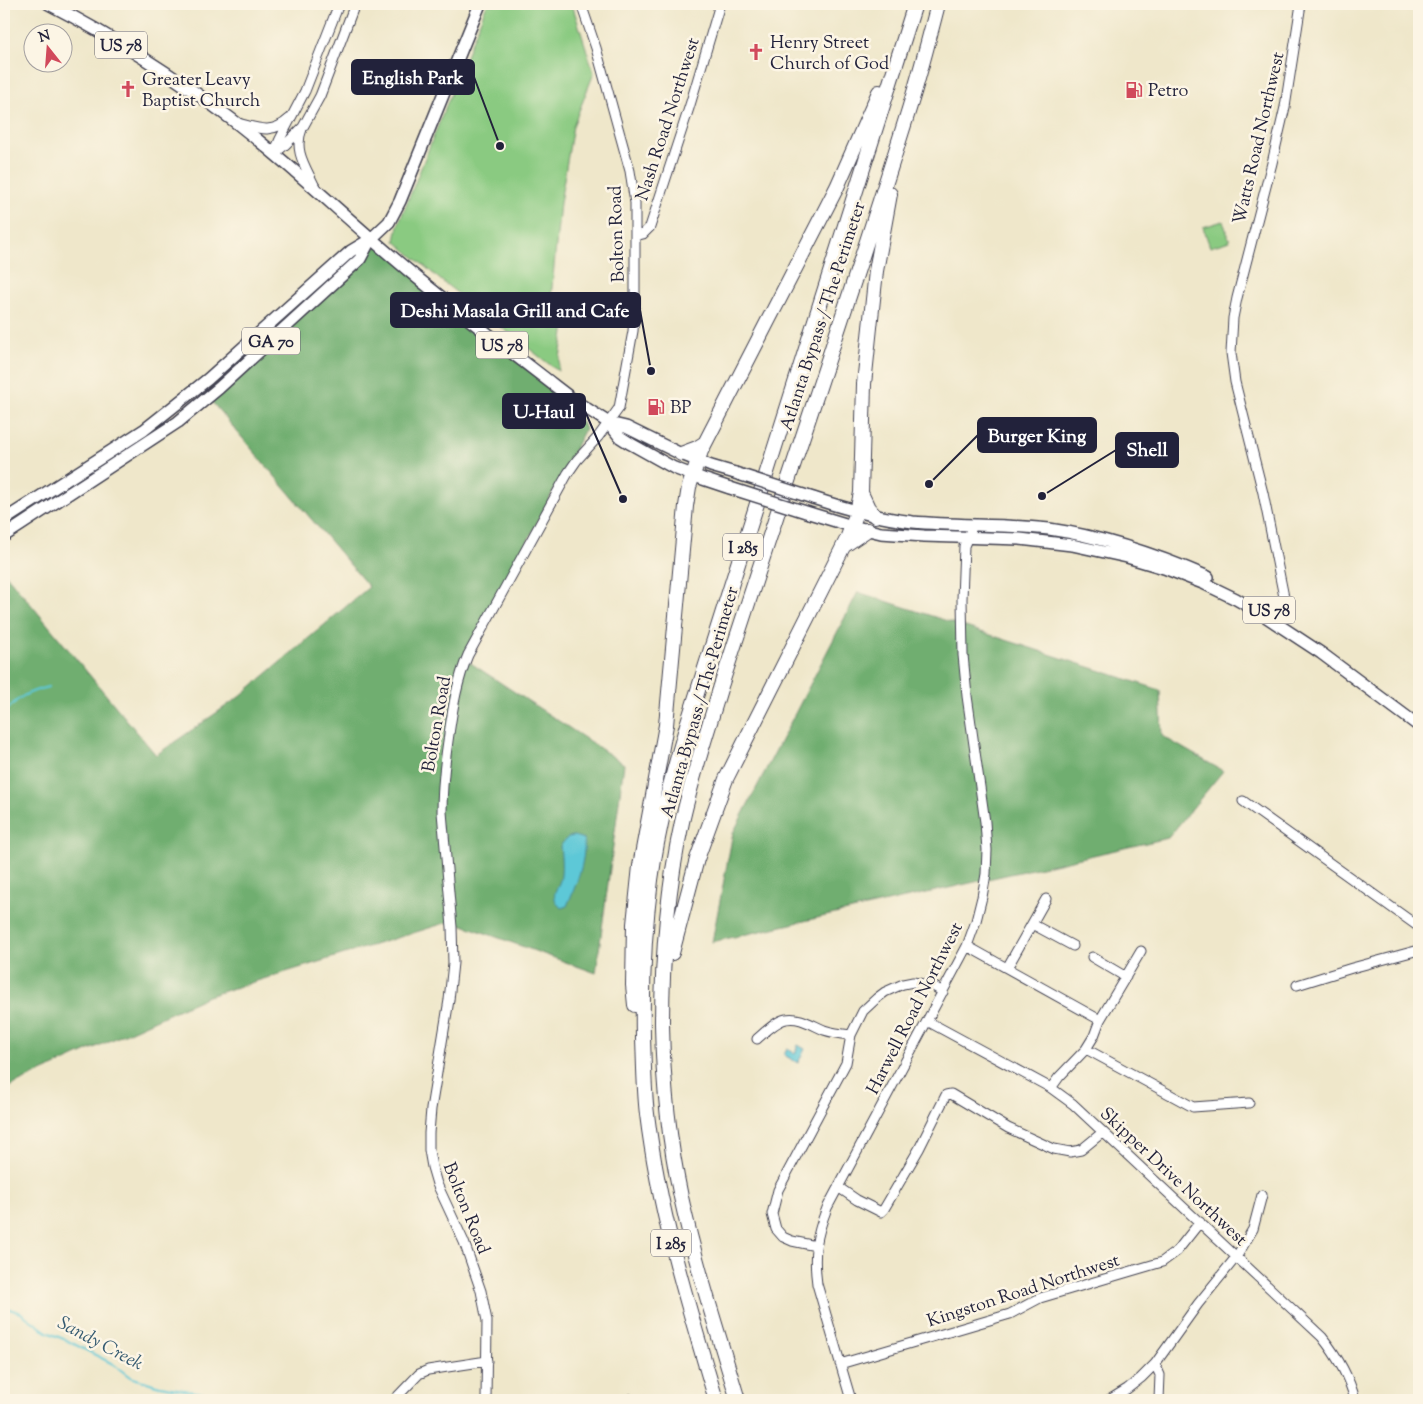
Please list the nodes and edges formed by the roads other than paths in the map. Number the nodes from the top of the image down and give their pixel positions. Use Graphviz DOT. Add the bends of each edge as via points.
graph roads {
  1 [pos="49,4"];
  2 [pos="339,4"];
  3 [pos="355,4"];
  4 [pos="480,4"];
  5 [pos="581,4"];
  6 [pos="720,4"];
  7 [pos="915,4"];
  8 [pos="938,4"];
  9 [pos="1301,4"];
  10 [pos="908,24"];
  11 [pos="910,107"];
  12 [pos="293,116"];
  13 [pos="235,122"];
  14 [pos="303,127"];
  15 [pos="274,154"];
  16 [pos="317,190"];
  17 [pos="635,236"];
  18 [pos="371,239"];
  19 [pos="609,423"];
  20 [pos="705,443"];
  21 [pos="681,454"];
  22 [pos="697,461"];
  23 [pos="693,476"];
  24 [pos="861,492"];
  25 [pos="857,512"];
  26 [pos="875,516"];
  27 [pos="4,520"];
  28 [pos="974,525"];
  29 [pos="852,526"];
  30 [pos="867,530"];
  31 [pos="4,536"];
  32 [pos="967,537"];
  33 [pos="843,547"];
  34 [pos="1275,618"];
  35 [pos="1419,726"];
  36 [pos="1243,801"];
  37 [pos="1046,899"];
  38 [pos="1032,924"];
  39 [pos="1419,926"];
  40 [pos="967,946"];
  41 [pos="1073,946"];
  42 [pos="1419,950"];
  43 [pos="1141,951"];
  44 [pos="1092,957"];
  45 [pos="1007,968"];
  46 [pos="1126,977"];
  47 [pos="663,985"];
  48 [pos="1297,985"];
  49 [pos="942,992"];
  50 [pos="1100,1020"];
  51 [pos="927,1021"];
  52 [pos="851,1035"];
  53 [pos="757,1039"];
  54 [pos="1086,1049"];
  55 [pos="644,1081"];
  56 [pos="1051,1088"];
  57 [pos="1249,1103"];
  58 [pos="1103,1132"];
  59 [pos="838,1187"];
  60 [pos="1262,1195"];
  61 [pos="1200,1222"];
  62 [pos="816,1246"];
  63 [pos="1237,1256"];
  64 [pos="487,1361"];
  65 [pos="840,1364"];
  66 [pos="1155,1364"];
  67 [pos="394,1400"];
  68 [pos="486,1400"];
  69 [pos="716,1400"];
  70 [pos="738,1400"];
  71 [pos="851,1400"];
  72 [pos="1109,1400"];
  73 [pos="1159,1400"];
  74 [pos="1355,1400"];
  1 -- 13 [label="main road, US 78" via="175,79"];
  2 -- 12 [label="street"];
  3 -- 14 [label="street" via="320,96"];
  4 -- 18 [label="main road" via="400,201 389,222"];
  5 -- 17 [label="street, Bolton Road" via="630,172 635,203"];
  6 -- 17 [label="street, Nash Road Northwest" via="650,227"];
  7 -- 10 [label="highway, Atlanta Bypass / The Perimeter / I 285"];
  8 -- 11 [label="highway, Atlanta Bypass / The Perimeter / I 285"];
  9 -- 34 [label="street, Watts Road Northwest" via="1285,107 1233,318 1231,353 1284,597 1283,607"];
  10 -- 20 [label="highway" via="837,187"];
  10 -- 55 [label="highway, Atlanta Bypass / The Perimeter / I 285" via="668,793 651,880 646,933"];
  11 -- 24 [label="highway" via="876,271 864,384"];
  11 -- 47 [label="highway, Atlanta Bypass / The Perimeter / I 285" via="694,776 673,873"];
  12 -- 13 [label="street" via="280,126 266,130"];
  12 -- 15 [label="street"];
  13 -- 15 [label="main road, US 78"];
  14 -- 15 [label="street"];
  14 -- 16 [label="street" via="298,141 299,151"];
  15 -- 16 [label="main road, US 78"];
  16 -- 18 [label="main road, US 78"];
  17 -- 19 [label="street, Bolton Road" via="633,331 619,408"];
  18 -- 19 [label="main road, US 78" via="502,345"];
  18 -- 27 [label="main road, GA 70" via="351,251 208,379 144,430"];
  18 -- 31 [label="main road, GA 70" via="360,259 178,422"];
  19 -- 21 [label="main road, US 78" via="626,427"];
  19 -- 23 [label="main road, US 78" via="620,437"];
  19 -- 64 [label="street, Bolton Road" via="568,474 468,655 456,692 443,774 442,812 452,963 431,1109 429,1150 436,1184 464,1242 481,1291 487,1321"];
  20 -- 21 [label="highway"];
  20 -- 22 [label="highway"];
  21 -- 22 [label="main road, US 78"];
  22 -- 23 [label="highway"];
  22 -- 25 [label="main road, US 78, bridge"];
  23 -- 29 [label="main road, US 78, bridge"];
  23 -- 55 [label="highway" via="686,506 666,724 640,866 634,924 633,985"];
  24 -- 25 [label="highway"];
  24 -- 26 [label="highway"];
  25 -- 26 [label="main road, US 78"];
  25 -- 29 [label="highway"];
  26 -- 28 [label="main road, US 78" via="912,522"];
  28 -- 32 [label="street, Harwell Road Northwest"];
  28 -- 34 [label="main road, US 78" via="1028,527 1116,543 1211,578 1245,595"];
  29 -- 30 [label="main road, US 78"];
  29 -- 33 [label="highway"];
  30 -- 32 [label="main road, US 78" via="910,536"];
  30 -- 33 [label="highway"];
  32 -- 34 [label="main road, US 78" via="1046,541 1127,557 1206,584"];
  32 -- 40 [label="street, Harwell Road Northwest" via="963,557 963,655 987,850 982,897"];
  33 -- 47 [label="highway" via="726,779 697,859"];
  34 -- 35 [label="main road, US 78"];
  36 -- 39 [label="street"];
  37 -- 38 [label="street"];
  38 -- 41 [label="street"];
  38 -- 45 [label="street"];
  40 -- 45 [label="street"];
  40 -- 49 [label="street, Harwell Road Northwest"];
  42 -- 48 [label="street"];
  43 -- 46 [label="street"];
  44 -- 46 [label="street"];
  45 -- 50 [label="street"];
  46 -- 50 [label="street"];
  47 -- 70 [label="highway, Atlanta Bypass / The Perimeter / I 285" via="667,1102 680,1192"];
  49 -- 51 [label="street, Harwell Road Northwest"];
  49 -- 52 [label="street" via="933,986 913,982 885,992 864,1011"];
  50 -- 54 [label="street"];
  51 -- 56 [label="street, Skipper Drive Northwest"];
  51 -- 59 [label="street, Harwell Road Northwest"];
  52 -- 53 [label="street" via="788,1018"];
  52 -- 62 [label="street" via="846,1063 778,1190 772,1214 776,1229 783,1237"];
  54 -- 56 [label="street"];
  54 -- 57 [label="street" via="1193,1107"];
  55 -- 69 [label="highway, Atlanta Bypass / The Perimeter / I 285" via="650,1140 666,1224"];
  56 -- 58 [label="street, Skipper Drive Northwest"];
  58 -- 59 [label="street" via="1081,1150 1054,1149 1008,1128 951,1094 946,1095 919,1149 881,1212"];
  58 -- 61 [label="street, Skipper Drive Northwest"];
  59 -- 62 [label="street, Harwell Road Northwest" via="822,1221"];
  60 -- 63 [label="street" via="1253,1229"];
  61 -- 63 [label="street, Skipper Drive Northwest"];
  61 -- 65 [label="street, Kingston Road Northwest" via="1178,1251 1162,1262 1040,1298 1010,1314"];
  62 -- 65 [label="street, Harwell Road Northwest" via="817,1284"];
  63 -- 66 [label="street"];
  63 -- 74 [label="street, Skipper Drive Northwest" via="1322,1336 1347,1374"];
  64 -- 67 [label="street" via="428,1370 419,1374"];
  64 -- 68 [label="street, Bolton Road"];
  65 -- 71 [label="street, Harwell Road Northwest"];
  66 -- 72 [label="street"];
  66 -- 73 [label="street" via="1160,1375"];
}
